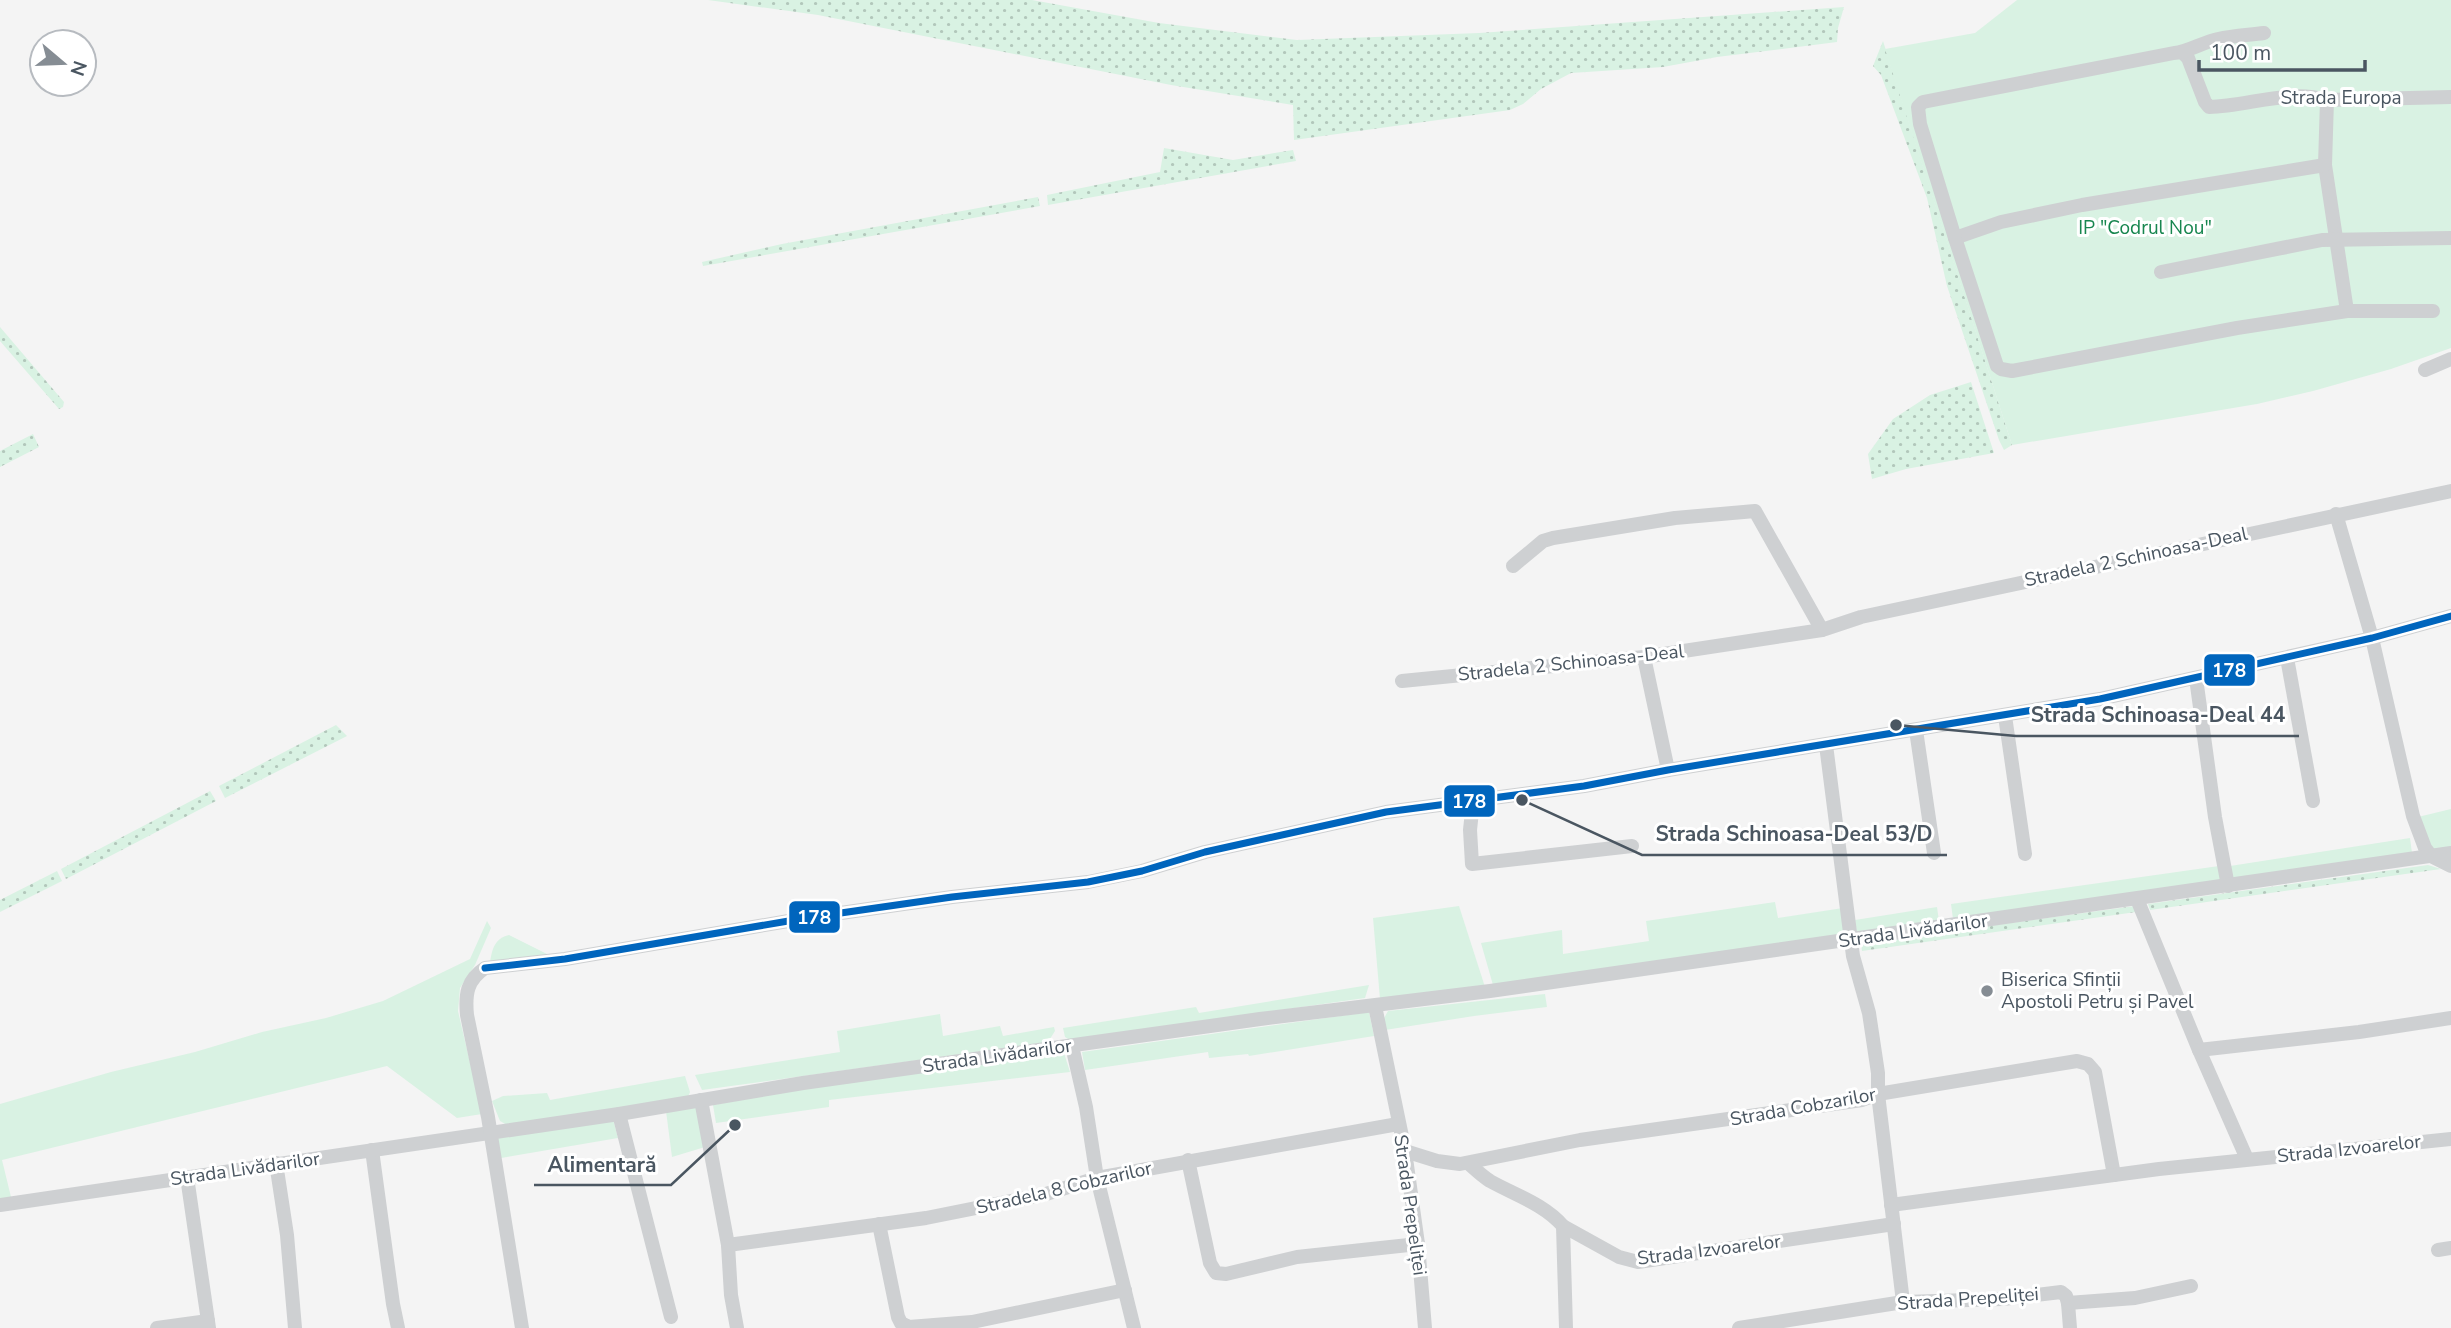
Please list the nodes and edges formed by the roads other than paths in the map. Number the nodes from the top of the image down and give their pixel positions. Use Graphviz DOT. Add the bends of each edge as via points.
graph roads {
  1 [pos="2264,33"];
  2 [pos="2183,53"];
  3 [pos="2451,97"];
  4 [pos="2327,100"];
  5 [pos="2325,165"];
  6 [pos="1955,237"];
  7 [pos="2451,238"];
  8 [pos="2336,239"];
  9 [pos="2161,272"];
  10 [pos="2347,311"];
  11 [pos="2433,311"];
  12 [pos="2451,359"];
  13 [pos="2425,370"];
  14 [pos="2451,491"];
  15 [pos="2336,514"];
  16 [pos="1513,566"];
  17 [pos="2451,617"];
  18 [pos="1822,630"];
  19 [pos="2372,638"];
  20 [pos="1644,657"];
  21 [pos="2287,658"];
  22 [pos="2196,678"];
  23 [pos="1402,681"];
  24 [pos="2004,716"];
  25 [pos="1916,730"];
  26 [pos="1826,745"];
  27 [pos="1668,770"];
  28 [pos="2313,801"];
  29 [pos="1474,802"];
  30 [pos="1632,846"];
  31 [pos="1934,853"];
  32 [pos="2451,853"];
  33 [pos="2025,854"];
  34 [pos="2431,856"];
  35 [pos="2451,866"];
  36 [pos="2228,886"];
  37 [pos="2137,899"];
  38 [pos="1852,940"];
  39 [pos="1375,1006"];
  40 [pos="2451,1018"];
  41 [pos="1072,1046"];
  42 [pos="2199,1050"];
  43 [pos="1878,1094"];
  44 [pos="701,1100"];
  45 [pos="620,1114"];
  46 [pos="1398,1124"];
  47 [pos="490,1131"];
  48 [pos="2451,1139"];
  49 [pos="372,1150"];
  50 [pos="1405,1150"];
  51 [pos="2247,1159"];
  52 [pos="1188,1160"];
  53 [pos="276,1163"];
  54 [pos="1468,1163"];
  55 [pos="2114,1175"];
  56 [pos="187,1177"];
  57 [pos="1097,1178"];
  58 [pos="0,1205"];
  59 [pos="1891,1205"];
  60 [pos="879,1224"];
  61 [pos="1894,1224"];
  62 [pos="1563,1226"];
  63 [pos="1419,1244"];
  64 [pos="728,1245"];
  65 [pos="2191,1286"];
  66 [pos="1125,1290"];
  67 [pos="1903,1302"];
  68 [pos="2067,1303"];
  69 [pos="671,1317"];
  70 [pos="208,1324"];
  71 [pos="157,1328"];
  72 [pos="295,1328"];
  73 [pos="398,1328"];
  74 [pos="522,1328"];
  75 [pos="737,1328"];
  76 [pos="1133,1328"];
  77 [pos="1425,1328"];
  78 [pos="1566,1328"];
  79 [pos="1740,1328"];
  80 [pos="2070,1328"];
  1 -- 2 [label="street" via="2217,40"];
  2 -- 4 [label="street, Strada Europa" via="2209,107 2290,96"];
  2 -- 6 [label="street" via="1927,100 1919,107 1920,124"];
  3 -- 4 [label="street, Strada Europa"];
  4 -- 5 [label="street"];
  5 -- 6 [label="street" via="2069,208"];
  5 -- 8 [label="street"];
  6 -- 10 [label="street" via="1997,366 2006,371"];
  7 -- 8 [label="street"];
  8 -- 9 [label="street"];
  8 -- 10 [label="street"];
  10 -- 11 [label="street"];
  12 -- 13 [label="street"];
  14 -- 15 [label="street, Stradela 2 Schinoasa-Deal"];
  15 -- 18 [label="street, Stradela 2 Schinoasa-Deal" via="1861,617"];
  15 -- 19 [label="street"];
  16 -- 18 [label="street" via="1542,541 1553,538 1675,518 1755,511"];
  17 -- 19 [label="street"];
  18 -- 20 [label="street, Stradela 2 Schinoasa-Deal"];
  19 -- 21 [label="street"];
  19 -- 34 [label="street" via="2413,816"];
  20 -- 23 [label="street, Stradela 2 Schinoasa-Deal"];
  20 -- 27 [label="street"];
  21 -- 22 [label="street"];
  21 -- 28 [label="street"];
  22 -- 24 [label="street"];
  22 -- 36 [label="street"];
  24 -- 25 [label="street"];
  24 -- 33 [label="street"];
  25 -- 26 [label="street"];
  25 -- 31 [label="street"];
  26 -- 27 [label="street"];
  26 -- 38 [label="street"];
  27 -- 29 [label="street"];
  29 -- 30 [label="street" via="1472,864"];
  29 -- 47 [label="street" via="1386,812 1088,882 952,897 485,968 470,982 466,1002"];
  32 -- 34 [label="street, Strada Livădarilor"];
  34 -- 35 [label="street"];
  34 -- 36 [label="street, Strada Livădarilor"];
  36 -- 37 [label="street, Strada Livădarilor"];
  37 -- 38 [label="street, Strada Livădarilor"];
  37 -- 42 [label="street"];
  38 -- 39 [label="street, Strada Livădarilor"];
  38 -- 43 [label="street" via="1869,1013"];
  39 -- 41 [label="street, Strada Livădarilor"];
  39 -- 46 [label="street"];
  40 -- 42 [label="street"];
  41 -- 44 [label="street, Strada Livădarilor"];
  41 -- 57 [label="street"];
  42 -- 51 [label="street"];
  43 -- 54 [label="street, Strada Cobzarilor" via="1580,1140"];
  43 -- 55 [label="street, Strada Cobzarilor" via="2084,1062 2095,1073"];
  43 -- 59 [label="street"];
  44 -- 45 [label="street, Strada Livădarilor"];
  44 -- 64 [label="street"];
  45 -- 47 [label="street, Strada Livădarilor"];
  45 -- 69 [label="street"];
  46 -- 50 [label="street, Strada Prepeliței"];
  46 -- 52 [label="street, Stradela 8 Cobzarilor"];
  47 -- 49 [label="street, Strada Livădarilor"];
  47 -- 74 [label="street"];
  48 -- 51 [label="street, Strada Izvoarelor"];
  49 -- 53 [label="street, Strada Livădarilor"];
  49 -- 73 [label="street"];
  50 -- 54 [label="street, Strada Cobzarilor" via="1437,1161"];
  50 -- 63 [label="street, Strada Prepeliței"];
  51 -- 55 [label="street, Strada Izvoarelor"];
  52 -- 57 [label="street, Stradela 8 Cobzarilor"];
  52 -- 63 [label="street" via="1216,1273 1297,1257"];
  53 -- 56 [label="street, Strada Livădarilor"];
  53 -- 72 [label="street"];
  54 -- 62 [label="street, Strada Izvoarelor"];
  55 -- 59 [label="street, Strada Izvoarelor"];
  56 -- 58 [label="street, Strada Livădarilor"];
  56 -- 70 [label="street"];
  57 -- 60 [label="street, Stradela 8 Cobzarilor" via="1046,1194"];
  57 -- 66 [label="street"];
  59 -- 61 [label="street"];
  60 -- 64 [label="street, Stradela 8 Cobzarilor"];
  60 -- 66 [label="street" via="898,1317 909,1327 972,1322"];
  61 -- 62 [label="street, Strada Izvoarelor" via="1638,1262 1619,1257"];
  61 -- 67 [label="street"];
  62 -- 78 [label="street"];
  63 -- 77 [label="street, Strada Prepeliței"];
  64 -- 75 [label="street"];
  65 -- 68 [label="street, Strada Prepeliței" via="2135,1298"];
  66 -- 76 [label="street"];
  67 -- 68 [label="street, Strada Prepeliței" via="2061,1292"];
  67 -- 79 [label="street, Strada Prepeliței"];
  68 -- 80 [label="street"];
  70 -- 71 [label="street"];
}
